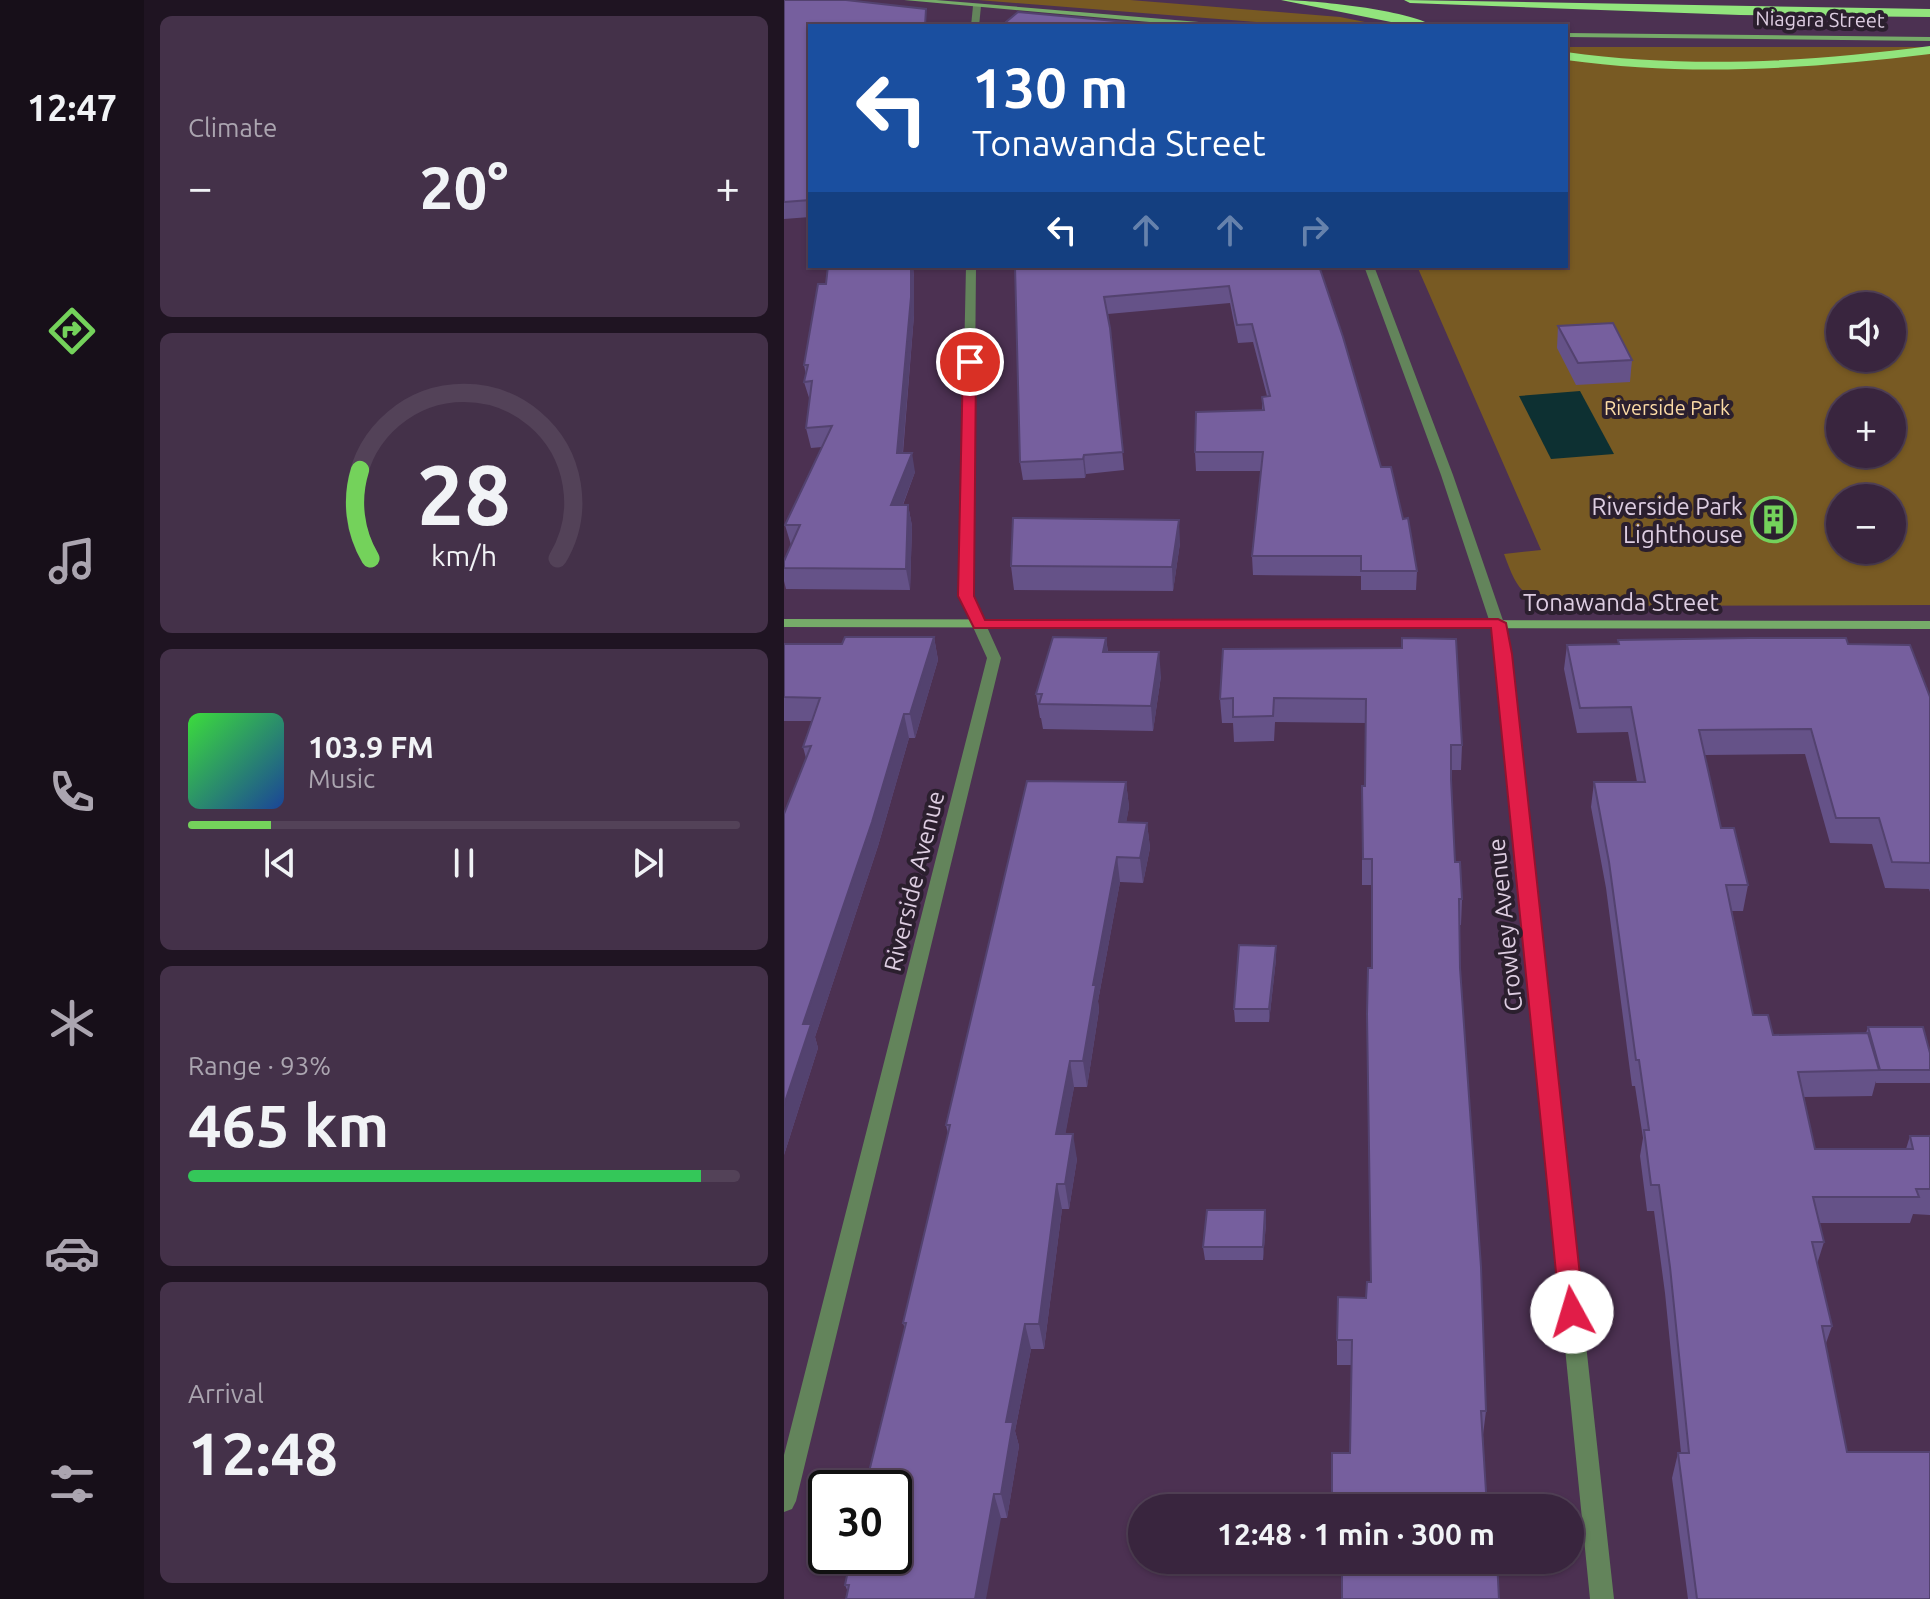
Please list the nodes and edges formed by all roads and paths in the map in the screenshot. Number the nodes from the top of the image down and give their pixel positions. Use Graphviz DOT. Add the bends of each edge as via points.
graph roads {
  1 [pos="908,0"];
  2 [pos="1287,0"];
  3 [pos="1410,0"];
  4 [pos="977,6"];
  5 [pos="1930,13"];
  6 [pos="975,24"];
  7 [pos="1198,24"];
  8 [pos="1418,24"];
  9 [pos="1568,35"];
  10 [pos="1930,39"];
  11 [pos="1930,50"];
  12 [pos="1568,56"];
  13 [pos="971,268"];
  14 [pos="1370,268"];
  15 [pos="784,623"];
  16 [pos="1498,623"];
  17 [pos="979,625"];
  18 [pos="1930,625"];
  19 [pos="784,1501"];
  20 [pos="1602,1599"];
  1 -- 4 [label="main road"];
  2 -- 8 [label="highway"];
  3 -- 5 [label="highway"];
  4 -- 6 [label="street"];
  4 -- 7 [label="main road"];
  9 -- 10 [label="main road, Niagara Street"];
  11 -- 12 [label="highway" via="1716,70"];
  13 -- 17 [label="street, Riverside Avenue" via="966,596"];
  14 -- 16 [label="street, Crowley Avenue"];
  15 -- 17 [label="main road, Tonawanda Street"];
  16 -- 17 [label="main road, Tonawanda Street"];
  16 -- 18 [label="main road, Tonawanda Street"];
  16 -- 20 [label="street, Crowley Avenue"];
  17 -- 19 [label="street, Riverside Avenue" via="994,658"];
}
